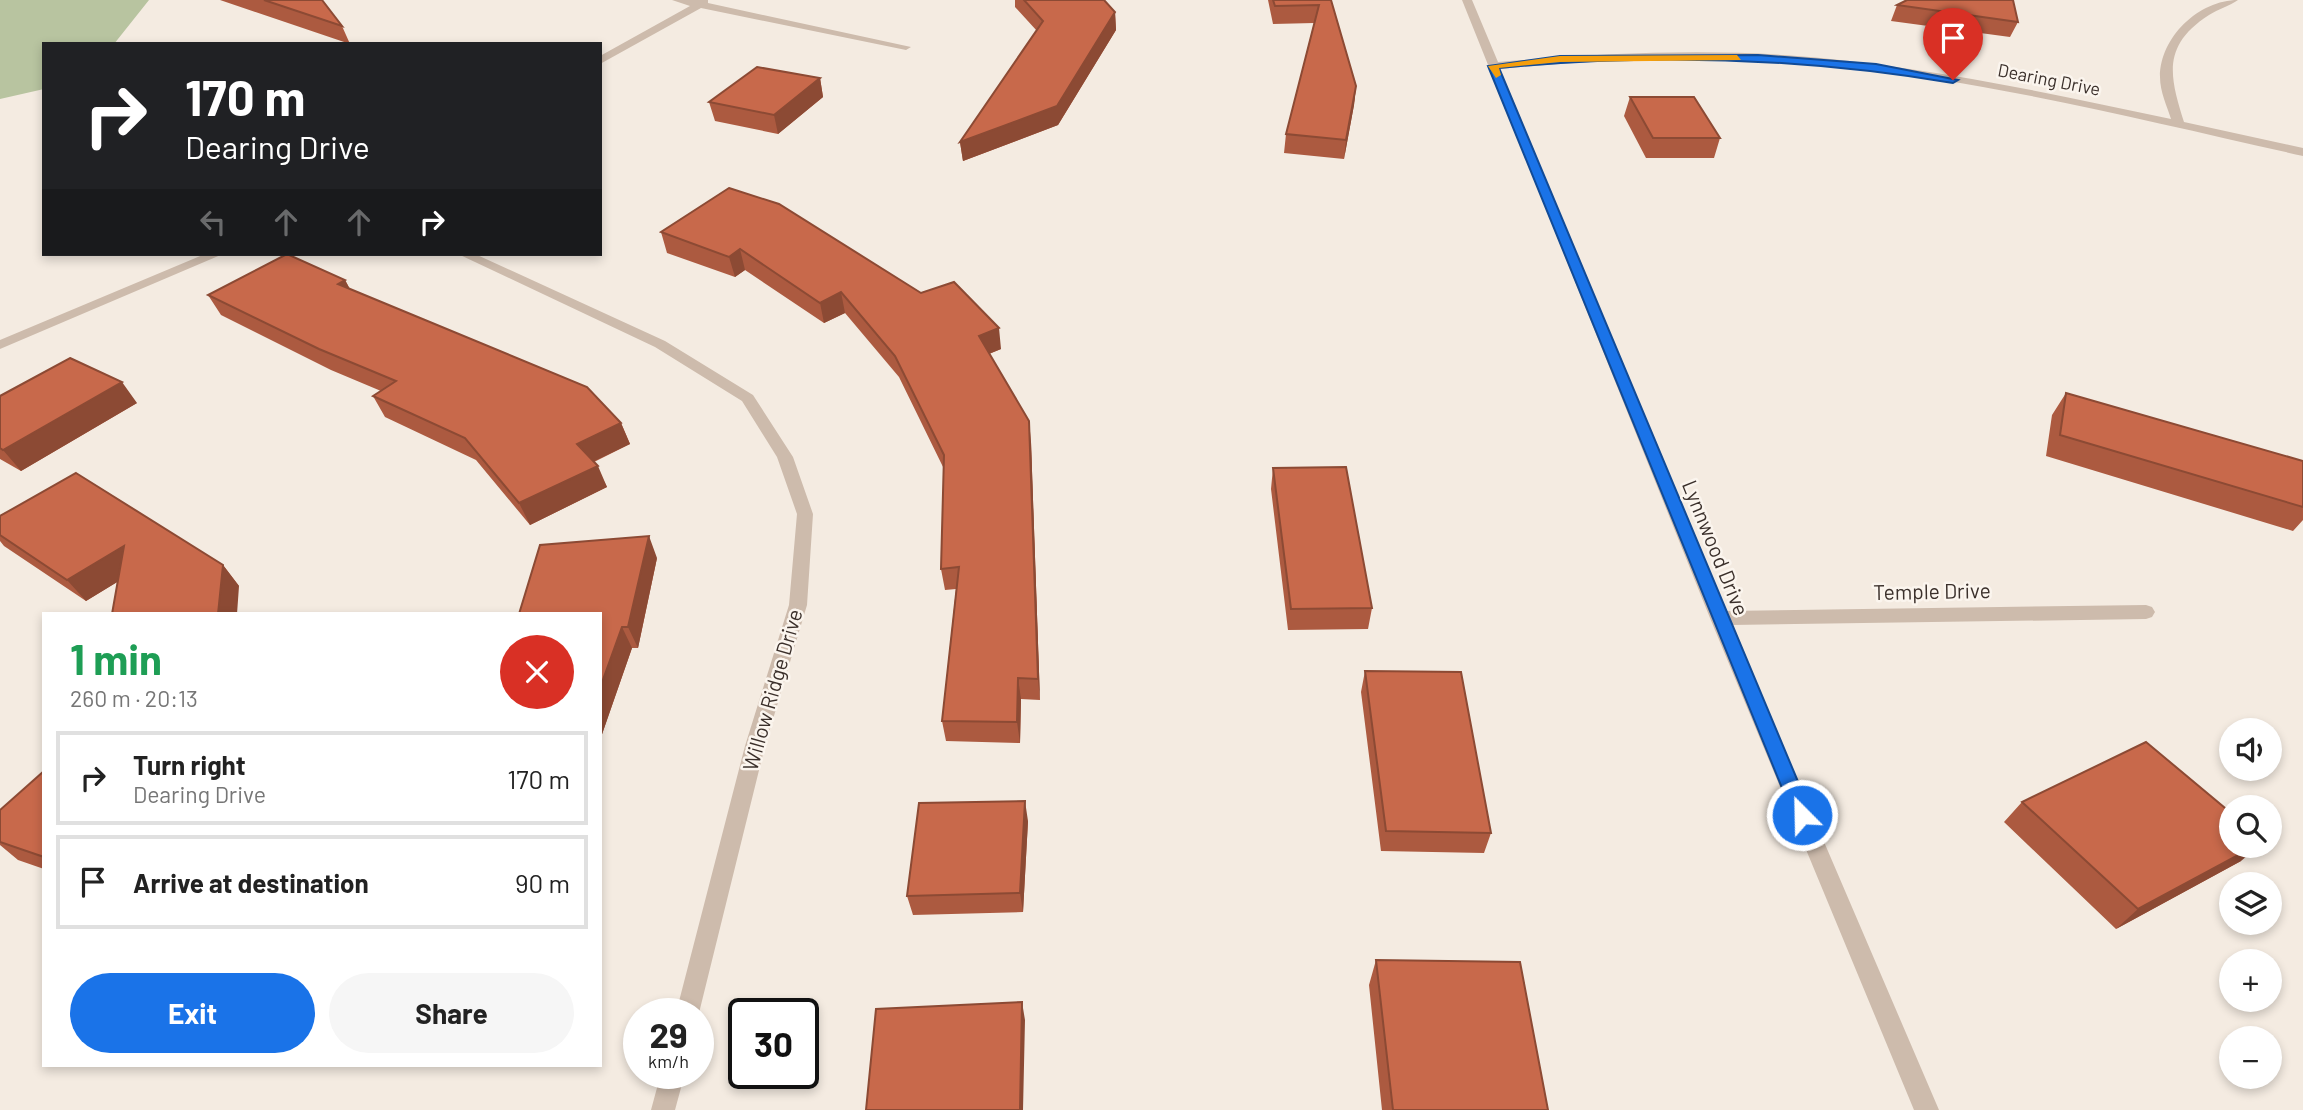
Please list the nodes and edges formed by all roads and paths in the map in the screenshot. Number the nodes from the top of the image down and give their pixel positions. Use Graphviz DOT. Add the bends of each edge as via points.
graph roads {
  1 [pos="677,0"];
  2 [pos="1466,0"];
  3 [pos="2232,0"];
  4 [pos="704,2"];
  5 [pos="906,47"];
  6 [pos="602,60"];
  7 [pos="1493,66"];
  8 [pos="2178,122"];
  9 [pos="2303,152"];
  10 [pos="211,256"];
  11 [pos="469,256"];
  12 [pos="0,345"];
  13 [pos="2146,612"];
  14 [pos="1719,618"];
  15 [pos="692,998"];
  16 [pos="669,1089"];
  17 [pos="663,1110"];
  18 [pos="1927,1110"];
  1 -- 4 [label="street"];
  2 -- 7 [label="street, Lynnwood Drive"];
  3 -- 8 [label="street" via="2214,6 2176,36 2165,75"];
  4 -- 5 [label="street"];
  4 -- 6 [label="street"];
  7 -- 8 [label="street, Dearing Drive" via="1641,57 1758,58 1876,67"];
  7 -- 14 [label="street, Lynnwood Drive"];
  8 -- 9 [label="street, Dearing Drive"];
  10 -- 12 [label="street"];
  11 -- 15 [label="street, Willow Ridge Drive" via="660,344 748,398 785,457 804,514 798,605 755,746"];
  13 -- 14 [label="street, Temple Drive"];
  14 -- 18 [label="street, Lynnwood Drive"];
  16 -- 17 [label="street"];
}
